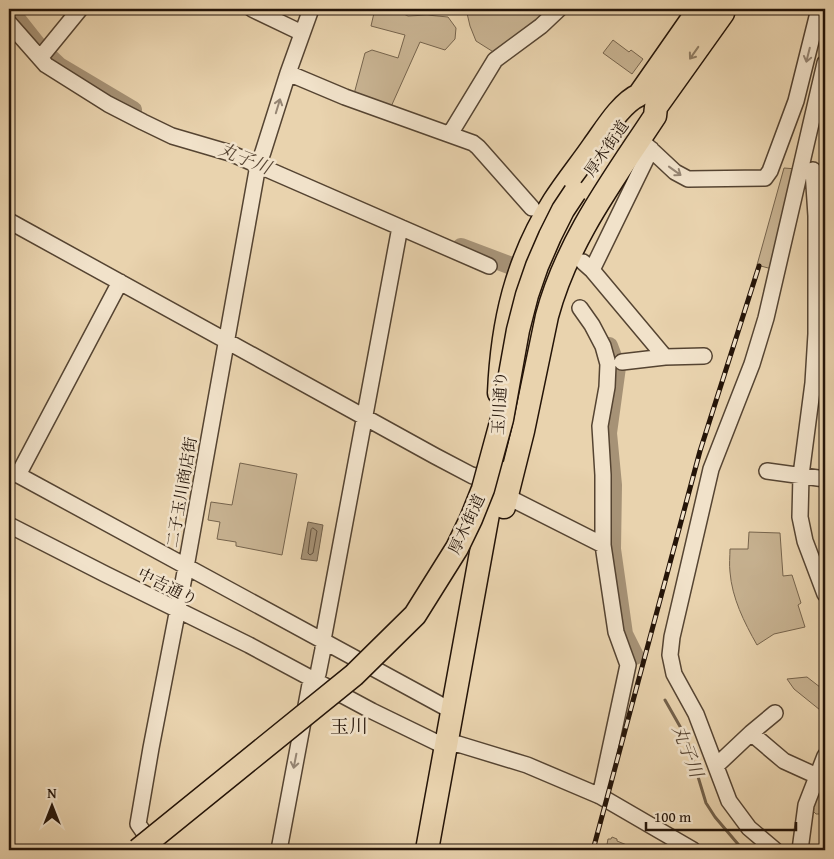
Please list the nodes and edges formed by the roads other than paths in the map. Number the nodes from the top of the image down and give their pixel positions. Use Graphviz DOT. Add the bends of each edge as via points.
graph roads {
  1 [pos="80,9"];
  2 [pos="252,9"];
  3 [pos="311,9"];
  4 [pos="559,9"];
  5 [pos="699,9"];
  6 [pos="819,9"];
  7 [pos="725,10"];
  8 [pos="9,23"];
  9 [pos="302,33"];
  10 [pos="41,56"];
  11 [pos="825,63"];
  12 [pos="288,73"];
  13 [pos="647,101"];
  14 [pos="796,101"];
  15 [pos="816,107"];
  16 [pos="450,134"];
  17 [pos="646,143"];
  18 [pos="260,160"];
  19 [pos="813,170"];
  20 [pos="581,195"];
  21 [pos="532,208"];
  22 [pos="9,221"];
  23 [pos="400,227"];
  24 [pos="489,266"];
  25 [pos="120,282"];
  26 [pos="580,308"];
  27 [pos="821,335"];
  28 [pos="227,340"];
  29 [pos="704,356"];
  30 [pos="665,357"];
  31 [pos="622,362"];
  32 [pos="365,418"];
  33 [pos="767,471"];
  34 [pos="13,472"];
  35 [pos="496,474"];
  36 [pos="801,475"];
  37 [pos="825,479"];
  38 [pos="506,496"];
  39 [pos="9,525"];
  40 [pos="603,544"];
  41 [pos="186,567"];
  42 [pos="825,594"];
  43 [pos="178,610"];
  44 [pos="323,640"];
  45 [pos="311,679"];
  46 [pos="452,711"];
  47 [pos="775,713"];
  48 [pos="751,733"];
  49 [pos="452,746"];
  50 [pos="825,756"];
  51 [pos="716,766"];
  52 [pos="817,776"];
  53 [pos="600,796"];
  54 [pos="138,850"];
  55 [pos="157,850"];
  56 [pos="279,850"];
  57 [pos="427,850"];
  58 [pos="440,850"];
  59 [pos="693,850"];
  60 [pos="774,850"];
  61 [pos="800,850"];
  1 -- 10 [label="street"];
  2 -- 9 [label="street"];
  3 -- 9 [label="street, 二子玉川商店街"];
  4 -- 16 [label="street" via="495,60"];
  5 -- 13 [label="highway, 玉川通り"];
  6 -- 14 [label="street, one-way"];
  7 -- 13 [label="highway, 玉川通り, one-way"];
  8 -- 10 [label="street"];
  9 -- 12 [label="street, 二子玉川商店街"];
  10 -- 18 [label="street" via="46,65 78,86 172,136"];
  11 -- 15 [label="street"];
  12 -- 16 [label="street"];
  18 -- 12 [label="street, 二子玉川商店街, one-way"];
  13 -- 17 [label="highway, 玉川通り" via="655,116"];
  13 -- 20 [label="highway, 厚木街道" via="648,111"];
  13 -- 35 [label="highway, 玉川通り" via="630,99 554,201 519,276 501,360"];
  14 -- 15 [label="street"];
  17 -- 14 [label="street, one-way" via="675,172 688,180 765,178"];
  15 -- 19 [label="street"];
  16 -- 21 [label="street" via="478,146"];
  17 -- 30 [label="street" via="588,266"];
  17 -- 38 [label="highway, 玉川通り" via="589,218 560,276 547,316"];
  18 -- 23 [label="street"];
  18 -- 28 [label="street, 二子玉川商店街"];
  19 -- 27 [label="street"];
  19 -- 51 [label="street" via="752,364 711,469 672,636 670,655 674,674 696,714"];
  20 -- 54 [label="highway, 厚木街道, bridge" via="563,210 527,295 502,419 471,520 415,615 354,676"];
  20 -- 55 [label="highway, 厚木街道" via="536,312 509,444 496,490 463,562 442,596 395,653 360,686"];
  22 -- 25 [label="street"];
  23 -- 24 [label="street"];
  23 -- 32 [label="street"];
  25 -- 28 [label="street"];
  25 -- 34 [label="street"];
  26 -- 40 [label="street" via="603,346 608,364 600,426"];
  27 -- 36 [label="street"];
  28 -- 32 [label="street"];
  28 -- 41 [label="street, 二子玉川商店街"];
  29 -- 30 [label="street"];
  30 -- 31 [label="street"];
  32 -- 35 [label="street" via="473,476"];
  32 -- 44 [label="street"];
  33 -- 36 [label="street"];
  34 -- 41 [label="street"];
  35 -- 46 [label="highway, 玉川通り"];
  36 -- 37 [label="street"];
  36 -- 42 [label="street" via="800,517 805,541"];
  38 -- 40 [label="street"];
  38 -- 49 [label="highway, 玉川通り"];
  39 -- 43 [label="street, 中吉通り"];
  40 -- 53 [label="street" via="616,632 628,665"];
  41 -- 43 [label="street, 二子玉川商店街"];
  41 -- 44 [label="street"];
  43 -- 45 [label="street, 中吉通り"];
  43 -- 55 [label="street, 二子玉川商店街" via="138,824"];
  44 -- 45 [label="street" via="318,674"];
  44 -- 46 [label="street"];
  45 -- 49 [label="street, 中吉通り"];
  45 -- 56 [label="street, one-way"];
  46 -- 49 [label="highway, 玉川通り"];
  47 -- 48 [label="street"];
  48 -- 51 [label="street"];
  48 -- 52 [label="street" via="784,761"];
  49 -- 53 [label="street, 中吉通り" via="527,765"];
  49 -- 57 [label="highway, 玉川通り"];
  49 -- 58 [label="highway, 玉川通り"];
  50 -- 52 [label="street"];
  51 -- 60 [label="street" via="729,801 749,828"];
  52 -- 61 [label="street" via="806,805"];
  53 -- 59 [label="street, 中吉通り"];
}
